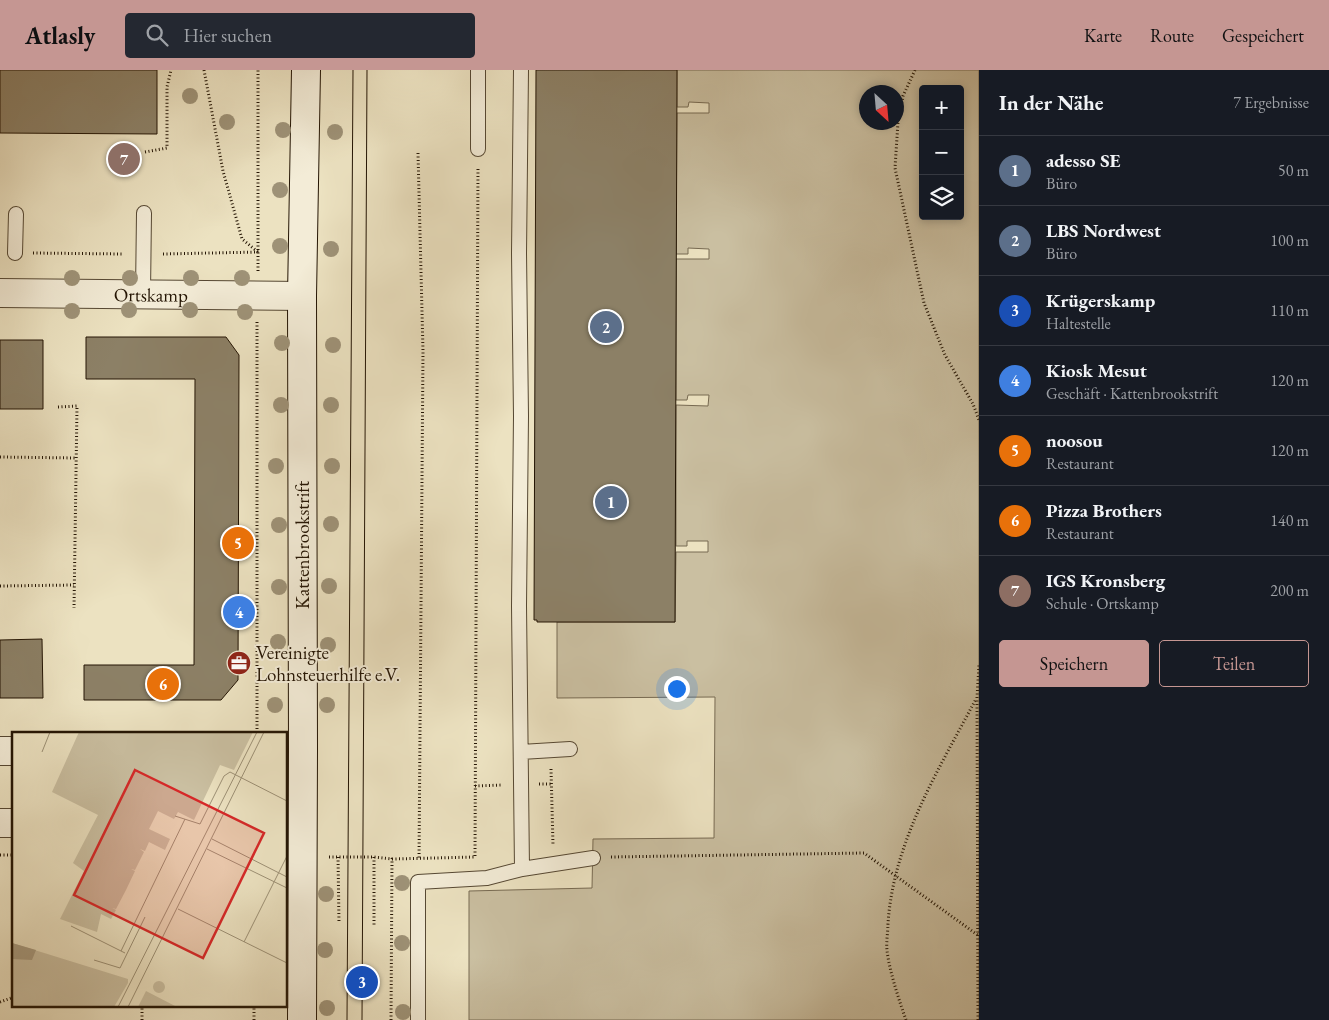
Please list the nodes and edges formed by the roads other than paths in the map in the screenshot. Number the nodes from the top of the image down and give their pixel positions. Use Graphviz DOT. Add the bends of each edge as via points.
graph roads {
  1 [pos="306,70"];
  2 [pos="478,70"];
  3 [pos="521,70"];
  4 [pos="478,149"];
  5 [pos="144,213"];
  6 [pos="16,214"];
  7 [pos="15,253"];
  8 [pos="0,293"];
  9 [pos="143,293"];
  10 [pos="302,296"];
  11 [pos="295,750"];
  12 [pos="570,750"];
  13 [pos="521,752"];
  14 [pos="294,826"];
  15 [pos="592,858"];
  16 [pos="522,869"];
  17 [pos="302,1020"];
  18 [pos="418,1020"];
  1 -- 10 [label="main road, Kattenbrookstrift"];
  2 -- 4 [label="lane"];
  3 -- 13 [label="lane"];
  5 -- 9 [label="lane"];
  6 -- 7 [label="lane"];
  8 -- 9 [label="main road, Ortskamp"];
  9 -- 10 [label="main road, Ortskamp"];
  10 -- 11 [label="main road, Kattenbrookstrift"];
  11 -- 14 [label="main road, Kattenbrookstrift"];
  12 -- 13 [label="lane"];
  13 -- 16 [label="lane"];
  14 -- 17 [label="main road, Kattenbrookstrift" via="302,857"];
  15 -- 16 [label="lane"];
  16 -- 18 [label="lane" via="487,878 418,882"];
}
